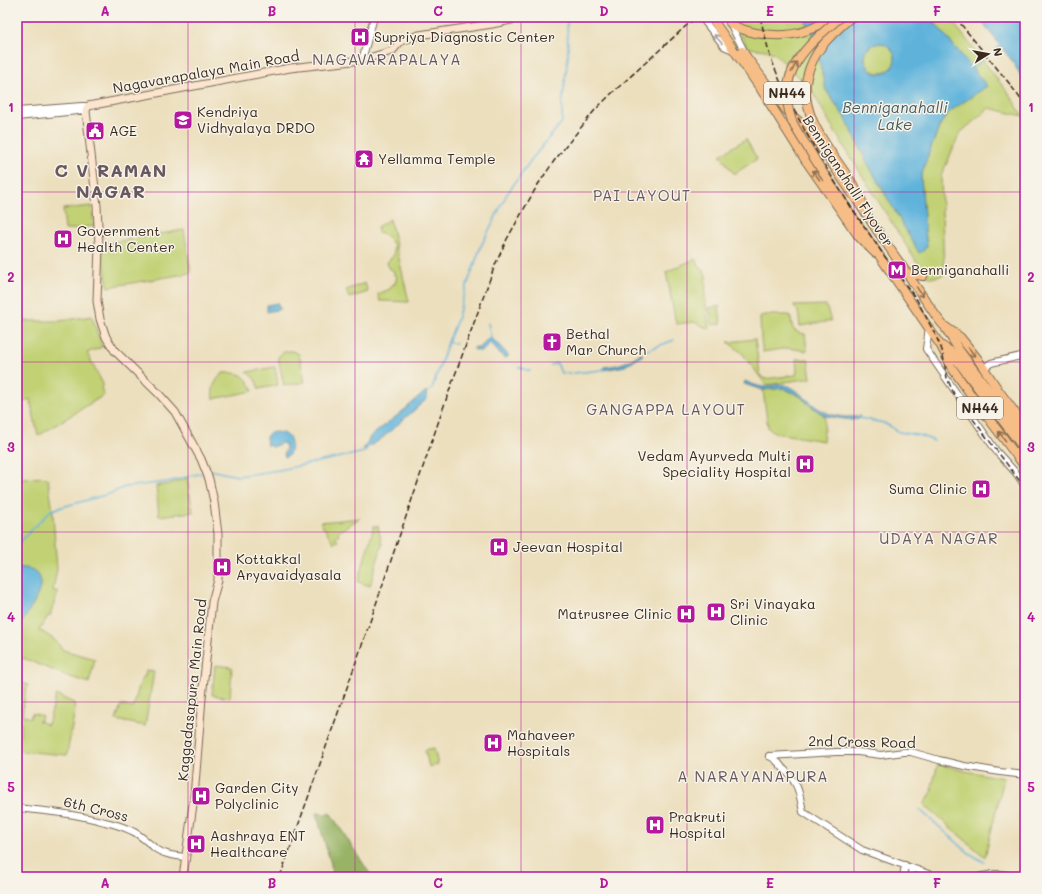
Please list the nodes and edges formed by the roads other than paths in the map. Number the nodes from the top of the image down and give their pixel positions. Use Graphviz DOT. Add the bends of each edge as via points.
graph roads {
  1 [pos="374,17"];
  2 [pos="541,17"];
  3 [pos="702,17"];
  4 [pos="711,17"];
  5 [pos="717,17"];
  6 [pos="830,17"];
  7 [pos="841,17"];
  8 [pos="851,17"];
  9 [pos="728,20"];
  10 [pos="735,50"];
  11 [pos="362,60"];
  12 [pos="751,64"];
  13 [pos="87,109"];
  14 [pos="17,111"];
  15 [pos="17,117"];
  16 [pos="866,214"];
  17 [pos="883,260"];
  18 [pos="907,273"];
  19 [pos="923,276"];
  20 [pos="943,325"];
  21 [pos="928,327"];
  22 [pos="941,346"];
  23 [pos="1025,355"];
  24 [pos="984,368"];
  25 [pos="1025,426"];
  26 [pos="1025,439"];
  27 [pos="1025,450"];
  28 [pos="1025,467"];
  29 [pos="1025,486"];
  30 [pos="1025,775"];
  31 [pos="17,808"];
  32 [pos="186,857"];
  33 [pos="905,865"];
  34 [pos="912,868"];
  35 [pos="183,877"];
  36 [pos="903,877"];
  37 [pos="910,877"];
  38 [pos="937,877"];
  39 [pos="978,877"];
  40 [pos="1013,877"];
  1 -- 11 [label="street"];
  2 -- 11 [label="main road, Nagavarapalaya Main Road" via="419,35 401,41 392,51"];
  10 -- 3 [label="street, one-way" via="724,46"];
  4 -- 10 [label="main road"];
  5 -- 12 [label="main road"];
  6 -- 9 [label="main road" via="819,25 791,35 744,30"];
  17 -- 7 [label="main road, Benniganahalli Flyover / NH44, one-way, bridge" via="797,131 787,98 789,79 796,62 811,44"];
  8 -- 16 [label="main road, Benniganahalli Flyover / NH44" via="831,35 815,56 807,77 806,93 813,121 859,194"];
  9 -- 12 [label="street"];
  17 -- 10 [label="main road, one-way" via="858,237"];
  11 -- 13 [label="main road, Nagavarapalaya Main Road" via="290,68"];
  12 -- 16 [label="main road" via="787,111 809,130"];
  13 -- 14 [label="street" via="77,106"];
  13 -- 15 [label="street"];
  13 -- 32 [label="main road, Kaggadasapura Main Road" via="97,206 97,301 100,319 106,337 115,351 176,412 201,459 214,502 218,534 218,580 211,610"];
  16 -- 18 [label="main road, NH44"];
  17 -- 21 [label="main road, NH44"];
  18 -- 19 [label="main road"];
  18 -- 20 [label="main road, NH44, one-way"];
  20 -- 24 [label="main road, NH44, one-way" via="960,337"];
  20 -- 26 [label="main road"];
  21 -- 22 [label="main road, NH44"];
  21 -- 29 [label="street" via="926,349 997,452"];
  22 -- 27 [label="main road" via="950,351"];
  28 -- 22 [label="main road, NH44, one-way" via="952,368"];
  23 -- 24 [label="street" via="992,363"];
  24 -- 25 [label="main road, NH44"];
  30 -- 33 [label="street, 2nd Cross Road" via="964,766 911,752 881,755 836,752 769,756 797,784 803,812 862,850"];
  31 -- 32 [label="street, 6th Cross" via="80,815 112,824 132,831 157,849"];
  32 -- 35 [label="main road, Kaggadasapura Main Road"];
  33 -- 34 [label="street"];
  33 -- 36 [label="street"];
  34 -- 37 [label="street"];
  34 -- 38 [label="street"];
  39 -- 40 [label="street" via="989,874"];
}
